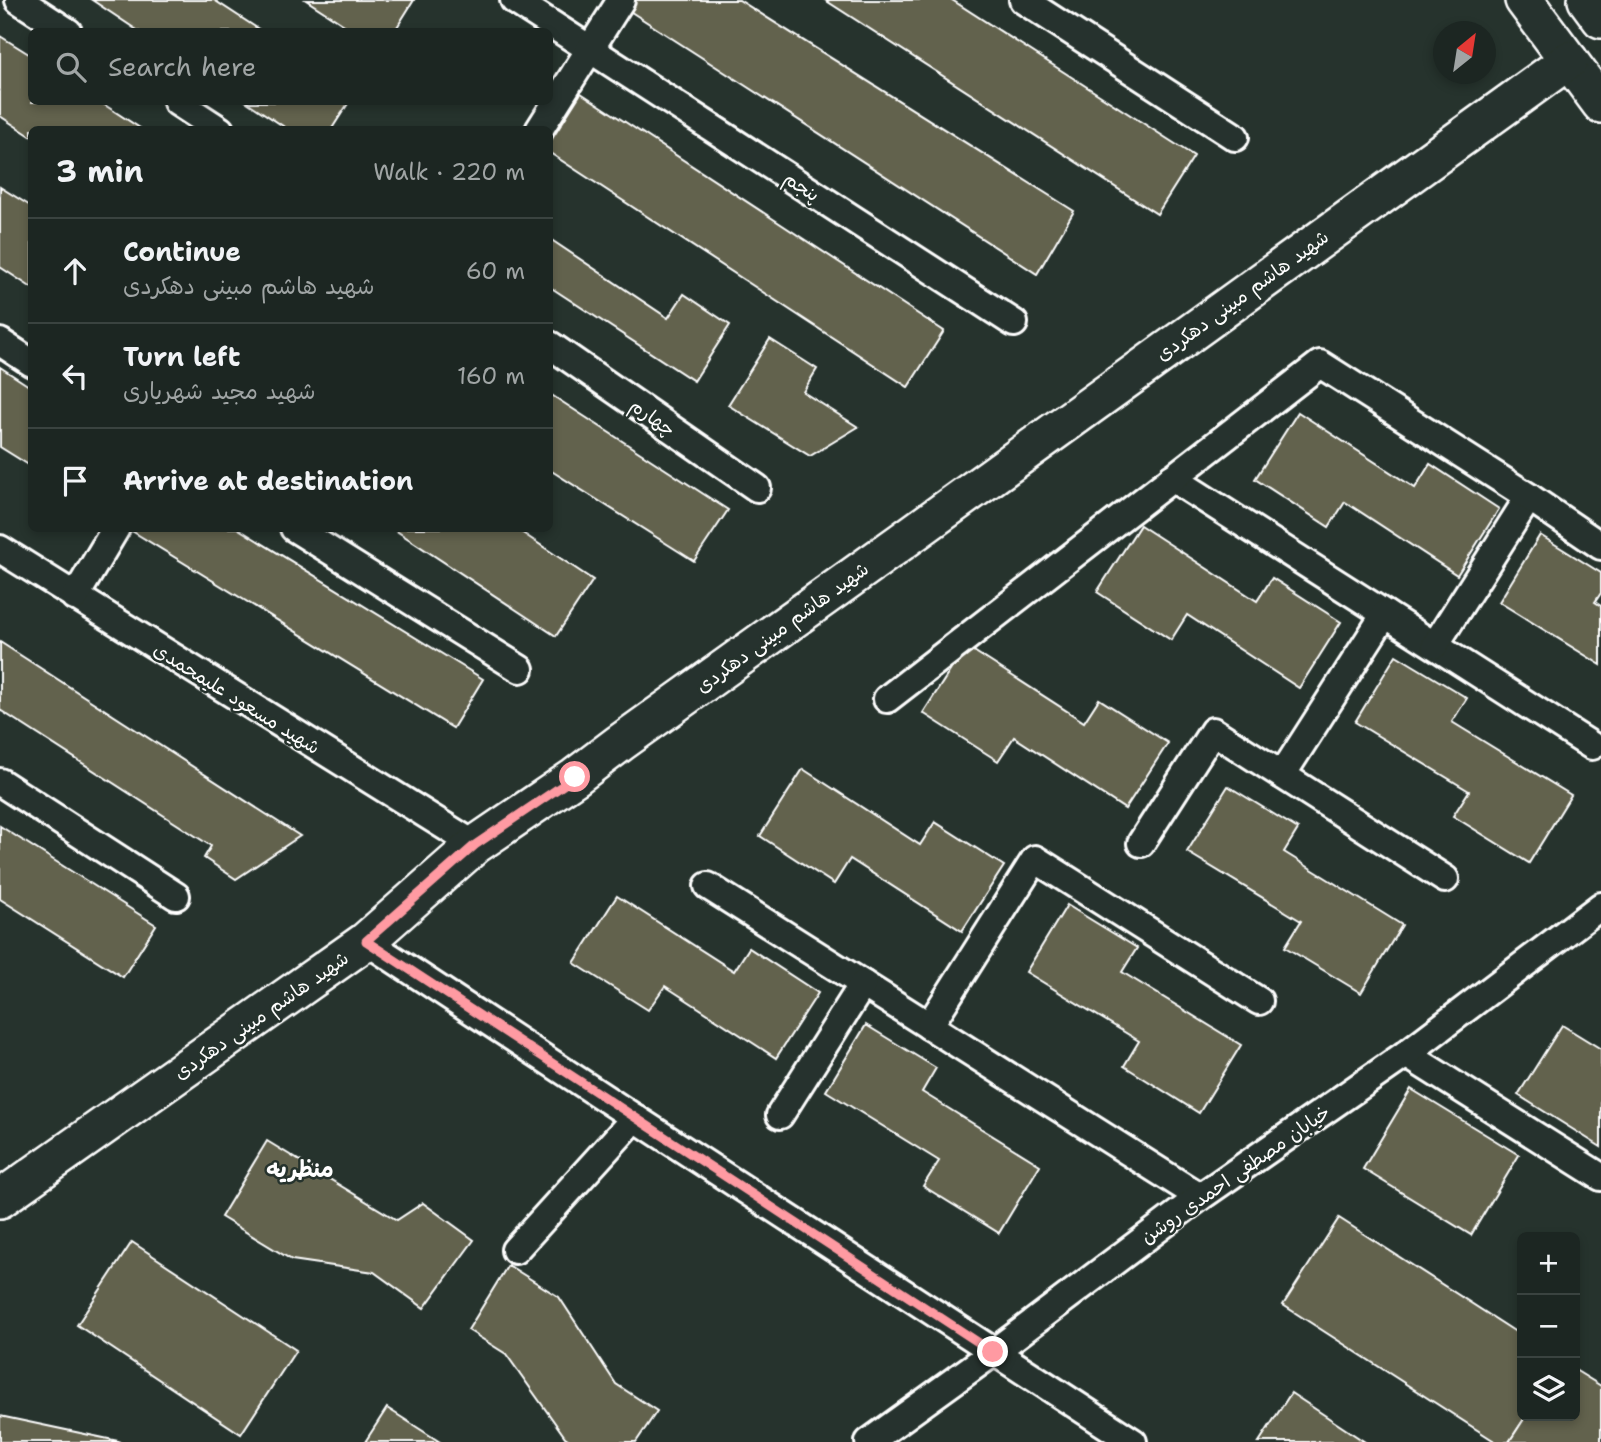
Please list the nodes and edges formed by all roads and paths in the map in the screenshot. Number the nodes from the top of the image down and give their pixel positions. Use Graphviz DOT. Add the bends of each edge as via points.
graph roads {
  1 [pos="19,0"];
  2 [pos="514,0"];
  3 [pos="621,0"];
  4 [pos="1023,0"];
  5 [pos="1524,0"];
  6 [pos="1587,0"];
  7 [pos="1601,19"];
  8 [pos="62,28"];
  9 [pos="590,49"];
  10 [pos="1569,60"];
  11 [pos="1601,104"];
  12 [pos="182,105"];
  13 [pos="214,126"];
  14 [pos="542,126"];
  15 [pos="1235,137"];
  16 [pos="1014,323"];
  17 [pos="0,342"];
  18 [pos="553,347"];
  19 [pos="28,360"];
  20 [pos="1172,478"];
  21 [pos="757,488"];
  22 [pos="1529,497"];
  23 [pos="114,532"];
  24 [pos="300,532"];
  25 [pos="1601,546"];
  26 [pos="0,549"];
  27 [pos="75,597"];
  28 [pos="1385,614"];
  29 [pos="1435,645"];
  30 [pos="520,669"];
  31 [pos="887,699"];
  32 [pos="1592,746"];
  33 [pos="1282,775"];
  34 [pos="0,782"];
  35 [pos="1141,843"];
  36 [pos="475,845"];
  37 [pos="1445,880"];
  38 [pos="708,886"];
  39 [pos="176,896"];
  40 [pos="1601,906"];
  41 [pos="366,941"];
  42 [pos="863,984"];
  43 [pos="1259,1001"];
  44 [pos="929,1026"];
  45 [pos="1406,1054"];
  46 [pos="780,1115"];
  47 [pos="635,1118"];
  48 [pos="1601,1177"];
  49 [pos="1200,1197"];
  50 [pos="0,1199"];
  51 [pos="515,1250"];
  52 [pos="993,1352"];
  53 [pos="869,1442"];
  54 [pos="1133,1442"];
  1 -- 8 [label="street"];
  2 -- 9 [label="street, پنجم"];
  3 -- 9 [label="street"];
  4 -- 15 [label="street"];
  5 -- 10 [label="main road"];
  6 -- 7 [label="main road"];
  9 -- 14 [label="street"];
  9 -- 16 [label="street, پنجم"];
  10 -- 11 [label="main road"];
  10 -- 36 [label="main road, شهید هاشم مبینی دهکردی"];
  12 -- 13 [label="street"];
  17 -- 19 [label="street"];
  18 -- 21 [label="street, چهارم"];
  20 -- 22 [label="street" via="1320,364"];
  20 -- 28 [label="street"];
  20 -- 31 [label="street"];
  22 -- 25 [label="street"];
  22 -- 29 [label="street"];
  23 -- 27 [label="street"];
  24 -- 30 [label="street"];
  26 -- 27 [label="street, شهید مسعود علیمحمدی"];
  27 -- 36 [label="street, شهید مسعود علیمحمدی"];
  28 -- 29 [label="street"];
  28 -- 33 [label="street"];
  29 -- 32 [label="street"];
  33 -- 35 [label="street" via="1213,731"];
  33 -- 37 [label="street"];
  34 -- 39 [label="street"];
  36 -- 41 [label="main road, شهید هاشم مبینی دهکردی"];
  38 -- 42 [label="street"];
  40 -- 45 [label="street, خیابان مصطفی احمدی روشن"];
  41 -- 47 [label="street"];
  41 -- 50 [label="main road, شهید هاشم مبینی دهکردی"];
  42 -- 44 [label="street"];
  42 -- 46 [label="street"];
  43 -- 44 [label="street" via="1035,859"];
  44 -- 49 [label="street"];
  45 -- 48 [label="street"];
  45 -- 49 [label="street, خیابان مصطفی احمدی روشن"];
  47 -- 51 [label="street"];
  47 -- 52 [label="street"];
  49 -- 52 [label="street, خیابان مصطفی احمدی روشن"];
  52 -- 53 [label="street, خیابان مصطفی احمدی روشن"];
  52 -- 54 [label="street"];
}
